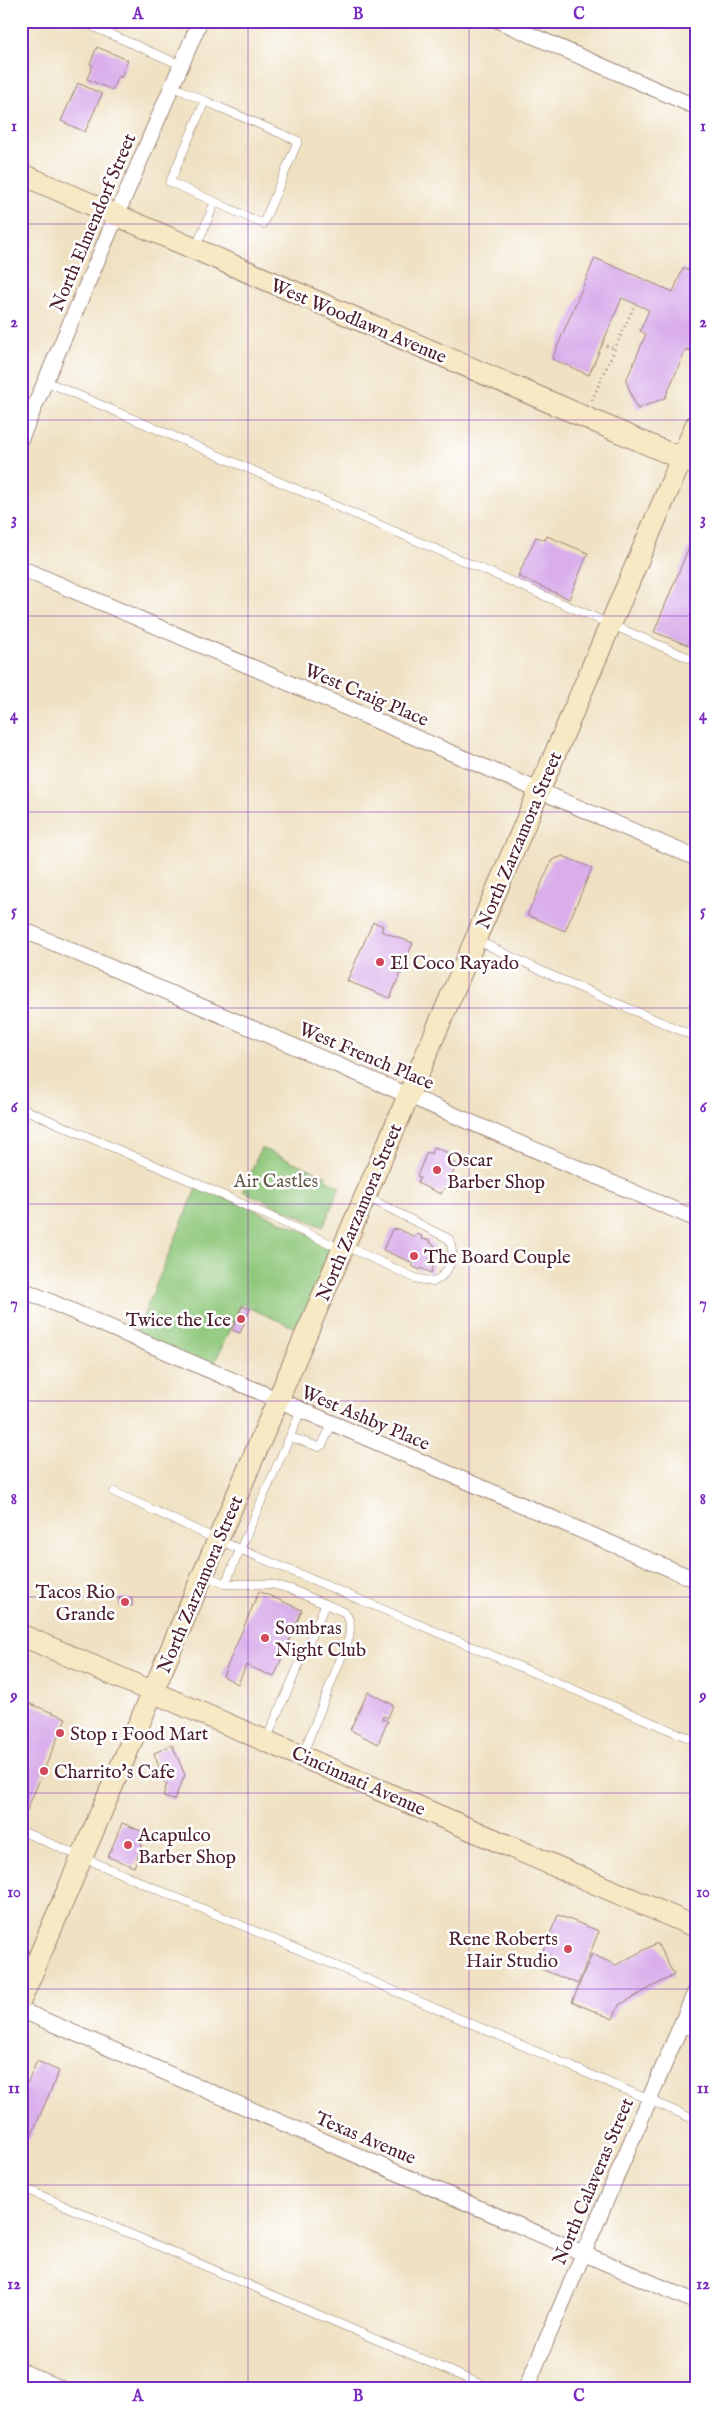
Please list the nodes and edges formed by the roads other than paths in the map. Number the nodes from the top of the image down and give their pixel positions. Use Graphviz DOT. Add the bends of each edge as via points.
graph roads {
  1 [pos="80,21"];
  2 [pos="200,21"];
  3 [pos="499,21"];
  4 [pos="181,65"];
  5 [pos="172,86"];
  6 [pos="205,101"];
  7 [pos="696,107"];
  8 [pos="21,174"];
  9 [pos="215,202"];
  10 [pos="116,215"];
  11 [pos="196,249"];
  12 [pos="45,381"];
  13 [pos="696,425"];
  14 [pos="21,438"];
  15 [pos="688,462"];
  16 [pos="21,568"];
  17 [pos="611,624"];
  18 [pos="696,661"];
  19 [pos="539,791"];
  20 [pos="696,858"];
  21 [pos="21,929"];
  22 [pos="475,939"];
  23 [pos="696,1037"];
  24 [pos="409,1095"];
  25 [pos="21,1108"];
  26 [pos="366,1196"];
  27 [pos="696,1220"];
  28 [pos="343,1247"];
  29 [pos="21,1289"];
  30 [pos="278,1400"];
  31 [pos="301,1411"];
  32 [pos="332,1424"];
  33 [pos="290,1437"];
  34 [pos="114,1492"];
  35 [pos="218,1540"];
  36 [pos="241,1549"];
  37 [pos="203,1574"];
  38 [pos="696,1580"];
  39 [pos="225,1584"];
  40 [pos="326,1604"];
  41 [pos="21,1635"];
  42 [pos="153,1691"];
  43 [pos="266,1740"];
  44 [pos="696,1741"];
  45 [pos="302,1756"];
  46 [pos="21,1831"];
  47 [pos="82,1857"];
  48 [pos="696,1927"];
  49 [pos="696,1990"];
  50 [pos="21,1999"];
  51 [pos="21,2010"];
  52 [pos="680,2028"];
  53 [pos="696,2033"];
  54 [pos="649,2100"];
  55 [pos="696,2120"];
  56 [pos="21,2187"];
  57 [pos="583,2253"];
  58 [pos="696,2302"];
  59 [pos="21,2371"];
  60 [pos="60,2388"];
  61 [pos="489,2388"];
  62 [pos="526,2388"];
  1 -- 4 [label="lane"];
  2 -- 4 [label="street, North Elmendorf Street"];
  3 -- 7 [label="street"];
  4 -- 5 [label="street, North Elmendorf Street"];
  5 -- 6 [label="lane"];
  5 -- 10 [label="street, North Elmendorf Street"];
  6 -- 9 [label="lane" via="170,182"];
  6 -- 9 [label="lane" via="298,141 263,224"];
  8 -- 10 [label="street, West Woodlawn Avenue"];
  9 -- 11 [label="lane"];
  10 -- 11 [label="street, West Woodlawn Avenue"];
  10 -- 12 [label="street, North Elmendorf Street"];
  11 -- 15 [label="street, West Woodlawn Avenue"];
  12 -- 14 [label="street, North Elmendorf Street"];
  12 -- 17 [label="lane"];
  13 -- 15 [label="street, North Zarzamora Street"];
  15 -- 17 [label="street, North Zarzamora Street"];
  16 -- 19 [label="street, West Craig Place"];
  17 -- 18 [label="lane"];
  17 -- 19 [label="street, North Zarzamora Street"];
  19 -- 20 [label="street, West Craig Place"];
  19 -- 22 [label="street, North Zarzamora Street"];
  21 -- 24 [label="street, West French Place"];
  22 -- 23 [label="lane"];
  22 -- 24 [label="street, North Zarzamora Street"];
  24 -- 26 [label="street, North Zarzamora Street"];
  24 -- 27 [label="street, West French Place"];
  25 -- 28 [label="lane"];
  26 -- 28 [label="street, North Zarzamora Street"];
  26 -- 28 [label="lane" via="449,1239 453,1248 450,1263 444,1276 433,1282 415,1278"];
  28 -- 30 [label="street, North Zarzamora Street"];
  29 -- 30 [label="street, West Ashby Place"];
  30 -- 31 [label="street, West Ashby Place"];
  30 -- 35 [label="street, North Zarzamora Street"];
  31 -- 32 [label="street, West Ashby Place"];
  31 -- 33 [label="lane"];
  32 -- 33 [label="lane" via="319,1447"];
  32 -- 38 [label="street, West Ashby Place"];
  33 -- 36 [label="lane"];
  34 -- 35 [label="lane"];
  35 -- 36 [label="lane"];
  35 -- 37 [label="street, North Zarzamora Street"];
  36 -- 39 [label="lane"];
  36 -- 44 [label="lane"];
  37 -- 39 [label="lane"];
  37 -- 42 [label="street, North Zarzamora Street"];
  39 -- 40 [label="lane" via="271,1584"];
  40 -- 43 [label="lane"];
  40 -- 45 [label="lane" via="349,1617 349,1638"];
  41 -- 42 [label="street, Cincinnati Avenue"];
  42 -- 43 [label="street, Cincinnati Avenue"];
  42 -- 47 [label="street, North Zarzamora Street"];
  43 -- 45 [label="street, Cincinnati Avenue"];
  45 -- 48 [label="street, Cincinnati Avenue"];
  46 -- 47 [label="lane"];
  47 -- 50 [label="street, North Zarzamora Street"];
  47 -- 54 [label="lane"];
  49 -- 52 [label="street, North Calaveras Street"];
  51 -- 57 [label="street, Texas Avenue"];
  52 -- 53 [label="lane"];
  52 -- 54 [label="street, North Calaveras Street"];
  54 -- 55 [label="lane"];
  54 -- 57 [label="street, North Calaveras Street"];
  56 -- 61 [label="lane"];
  57 -- 58 [label="street, Texas Avenue"];
  57 -- 62 [label="street, North Calaveras Street"];
  59 -- 60 [label="street"];
}
